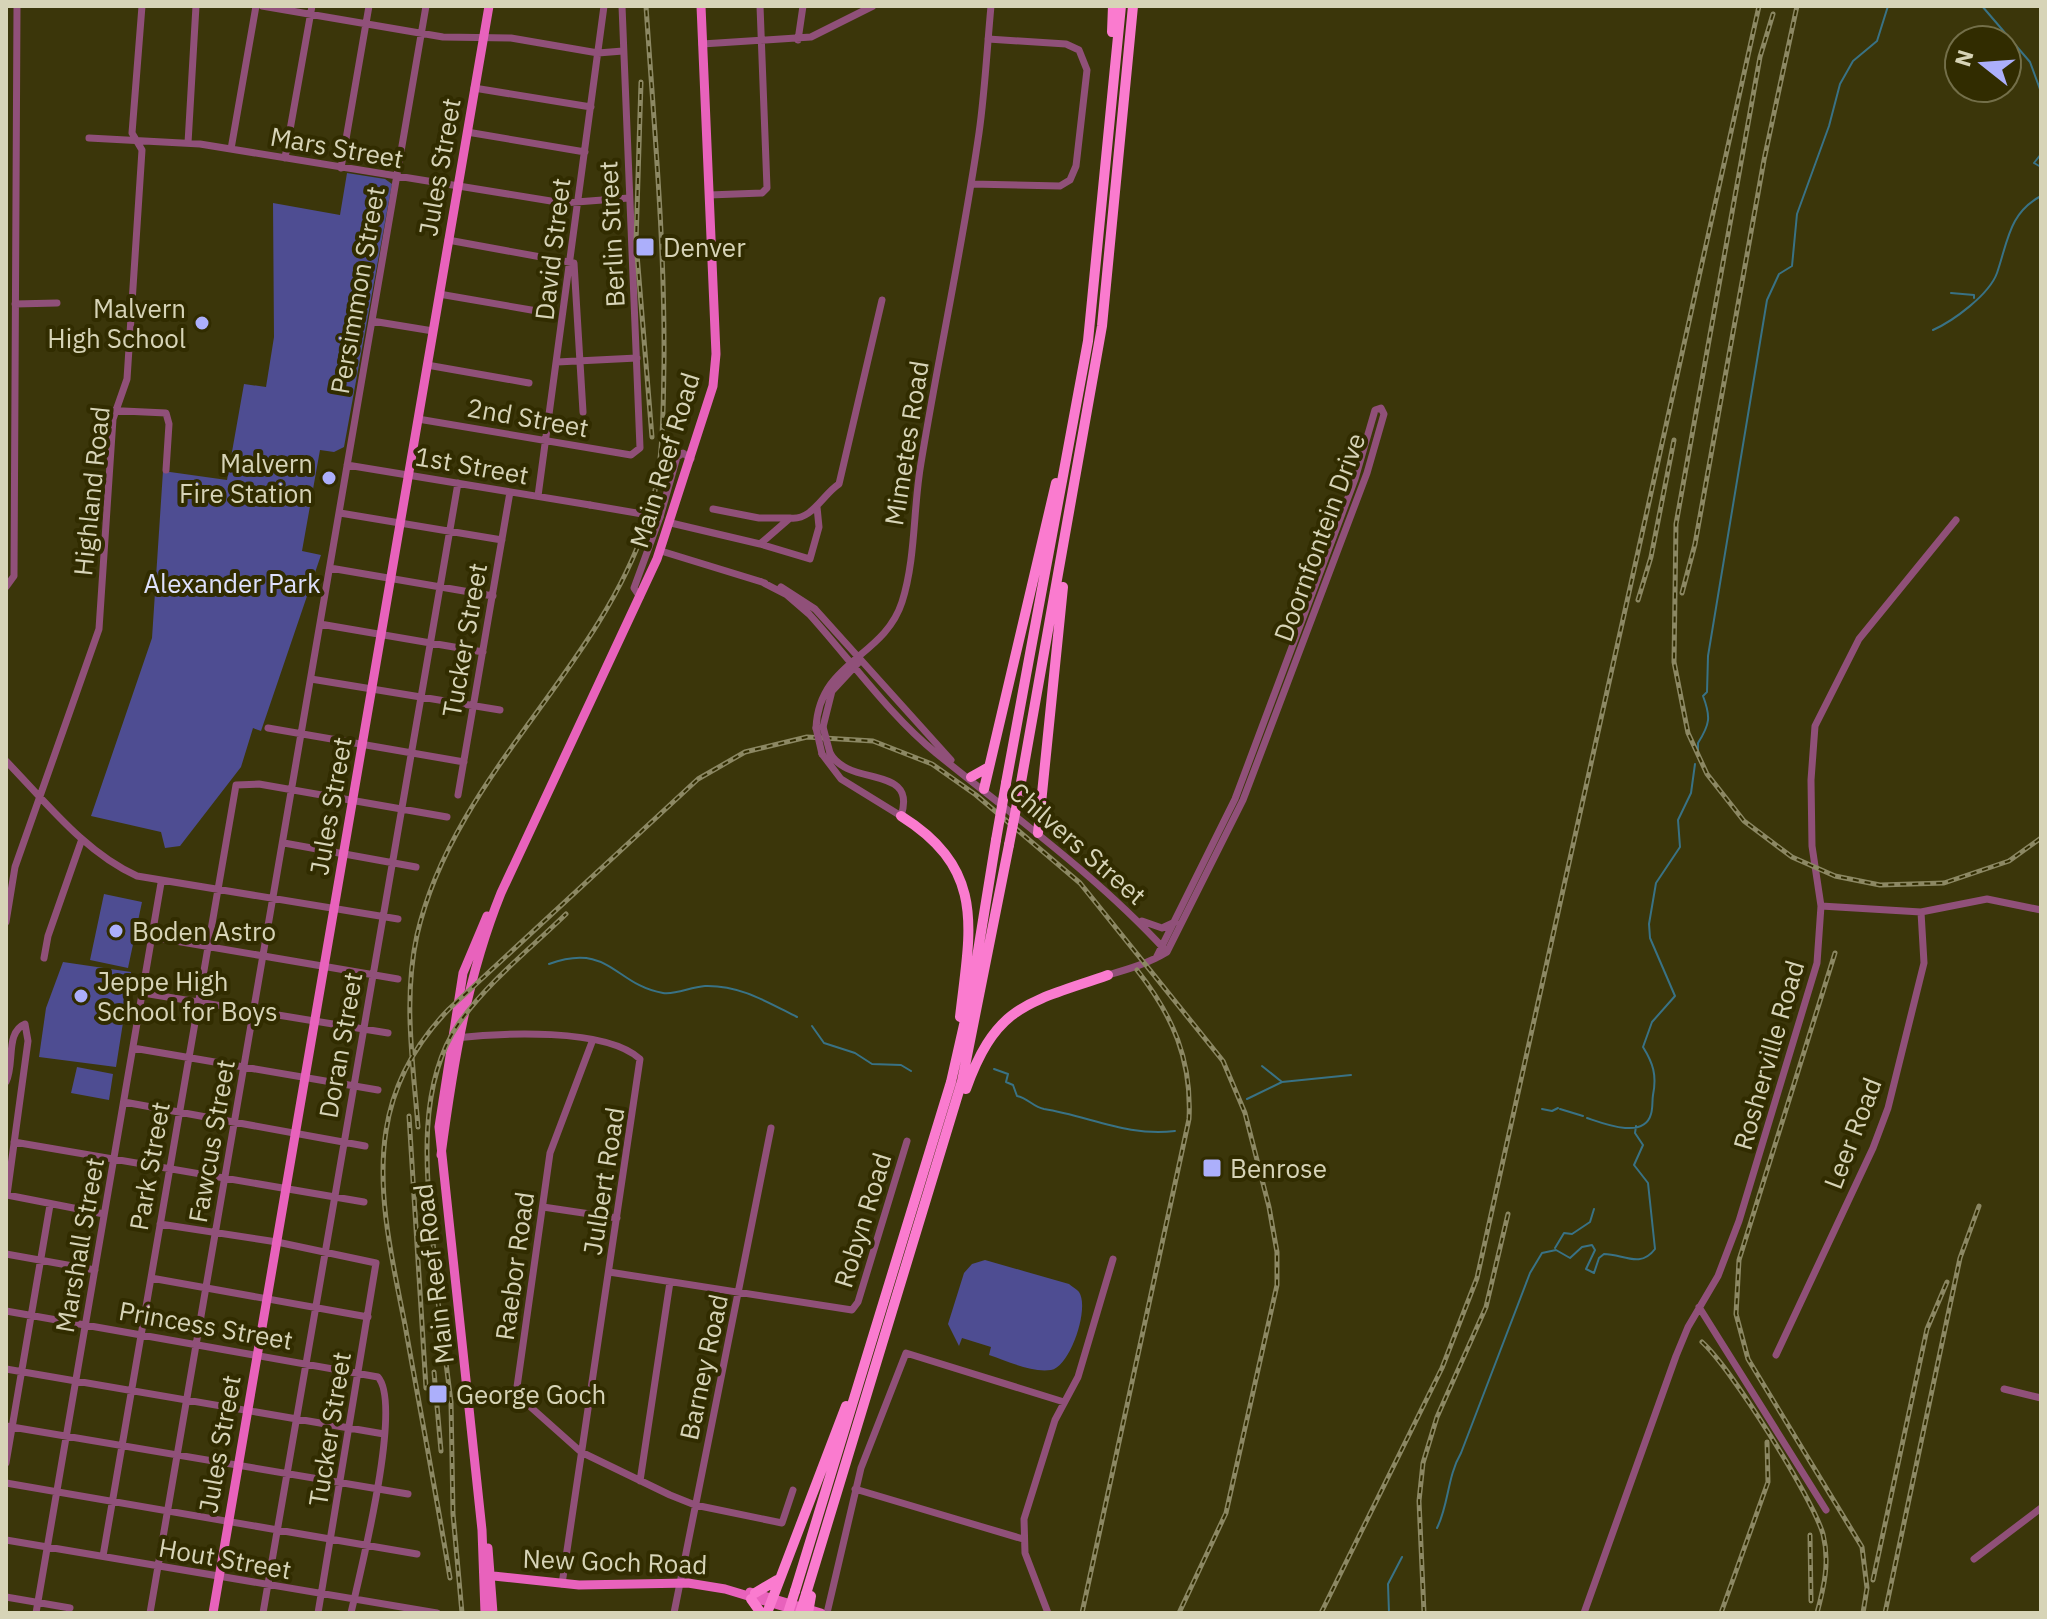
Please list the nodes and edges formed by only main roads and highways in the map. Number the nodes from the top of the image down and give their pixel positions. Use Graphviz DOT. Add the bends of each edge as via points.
graph roads {
  1 [pos="489,6"];
  2 [pos="701,6"];
  3 [pos="1113,6"];
  4 [pos="1121,6"];
  5 [pos="1133,6"];
  6 [pos="1107,146"];
  7 [pos="1080,390"];
  8 [pos="1068,525"];
  9 [pos="987,768"];
  10 [pos="971,777"];
  11 [pos="984,789"];
  12 [pos="901,816"];
  13 [pos="1038,833"];
  14 [pos="1108,975"];
  15 [pos="934,1159"];
  16 [pos="877,1321"];
  17 [pos="482,1530"];
  18 [pos="488,1554"];
  19 [pos="488,1576"];
  20 [pos="780,1578"];
  21 [pos="511,1579"];
  22 [pos="493,1589"];
  23 [pos="804,1594"];
  24 [pos="750,1595"];
  25 [pos="767,1607"];
  26 [pos="213,1613"];
  27 [pos="485,1613"];
  28 [pos="493,1613"];
  29 [pos="788,1613"];
  30 [pos="804,1613"];
  31 [pos="821,1613"];
  1 -- 26 [label="main road, Jules Street"];
  2 -- 17 [label="main road, Main Reef Road" via="716,366 661,551 501,893 475,960 456,1037 441,1155"];
  3 -- 6 [label="highway"];
  4 -- 6 [label="highway"];
  5 -- 8 [label="highway" via="1102,326"];
  6 -- 7 [label="highway"];
  7 -- 9 [label="highway"];
  7 -- 15 [label="highway, bridge" via="971,994"];
  8 -- 13 [label="highway"];
  8 -- 15 [label="highway, bridge" via="973,1038"];
  9 -- 10 [label="highway"];
  9 -- 11 [label="highway"];
  12 -- 15 [label="highway" via="941,846 959,874 967,902 967,954 956,1043"];
  14 -- 15 [label="highway" via="1035,1000 997,1026 978,1056"];
  15 -- 16 [label="highway"];
  15 -- 23 [label="highway"];
  16 -- 20 [label="highway"];
  16 -- 23 [label="highway"];
  17 -- 18 [label="main road, Main Reef Road"];
  17 -- 19 [label="main road, Main Reef Road"];
  18 -- 19 [label="main road, Main Reef Road"];
  18 -- 21 [label="main road"];
  19 -- 21 [label="main road, New Goch Road"];
  19 -- 22 [label="main road, Main Reef Road"];
  19 -- 27 [label="main road, Main Reef Road"];
  20 -- 24 [label="highway"];
  20 -- 25 [label="highway"];
  21 -- 22 [label="main road"];
  21 -- 24 [label="main road, New Goch Road" via="562,1584 680,1582"];
  22 -- 28 [label="main road, Main Reef Road"];
  23 -- 29 [label="highway, bridge"];
  23 -- 30 [label="highway, bridge"];
  24 -- 25 [label="highway"];
  24 -- 25 [label="main road, New Goch Road"];
  25 -- 30 [label="main road, New Goch Road"];
  25 -- 31 [label="main road, New Goch Road"];
}
